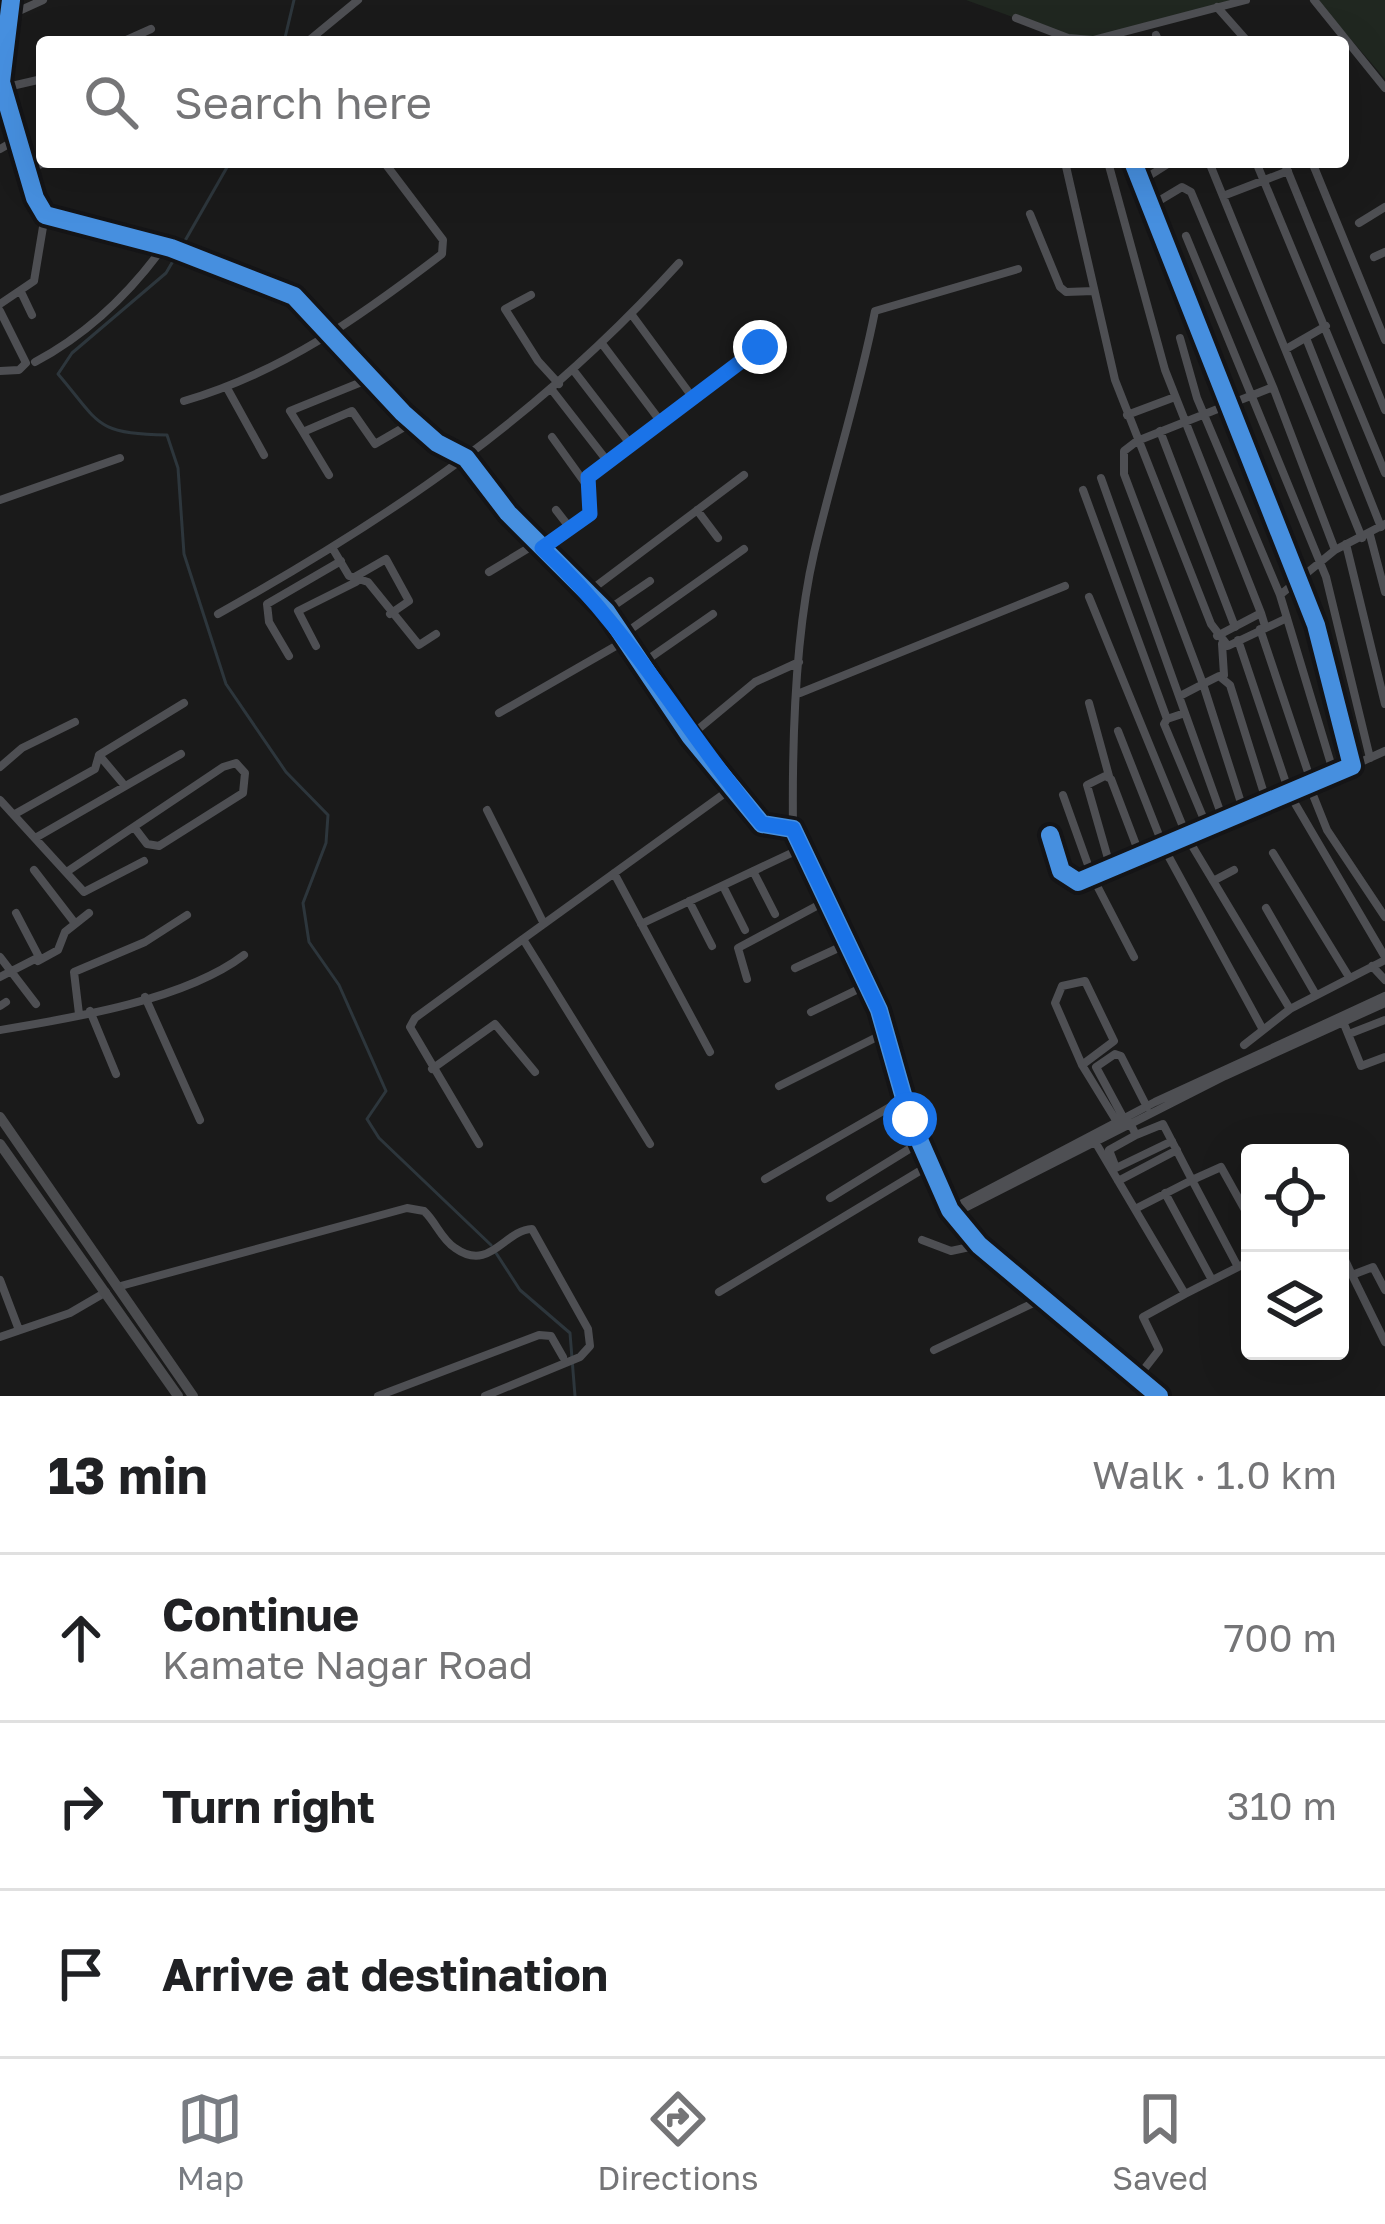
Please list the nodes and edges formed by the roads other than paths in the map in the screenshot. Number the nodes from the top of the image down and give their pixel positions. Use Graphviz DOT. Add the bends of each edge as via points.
graph roads {
  1 [pos="11,0"];
  2 [pos="43,0"];
  3 [pos="358,0"];
  4 [pos="1246,0"];
  5 [pos="1314,0"];
  6 [pos="1217,8"];
  7 [pos="10,15"];
  8 [pos="1016,18"];
  9 [pos="152,29"];
  10 [pos="136,36"];
  11 [pos="314,36"];
  12 [pos="1059,36"];
  13 [pos="1108,36"];
  14 [pos="1243,36"];
  15 [pos="1343,36"];
  16 [pos="1349,43"];
  17 [pos="1,69"];
  18 [pos="36,80"];
  19 [pos="2,84"];
  20 [pos="1385,88"];
  21 [pos="19,138"];
  22 [pos="0,149"];
  23 [pos="36,166"];
  24 [pos="388,168"];
  25 [pos="1066,168"];
  26 [pos="1110,168"];
  27 [pos="1134,168"];
  28 [pos="1162,168"];
  29 [pos="1211,168"];
  30 [pos="1259,168"];
  31 [pos="1283,168"];
  32 [pos="1287,168"];
  33 [pos="1314,168"];
  34 [pos="26,170"];
  35 [pos="1264,179"];
  36 [pos="1138,183"];
  37 [pos="1223,196"];
  38 [pos="1385,207"];
  39 [pos="1147,208"];
  40 [pos="1030,214"];
  41 [pos="45,215"];
  42 [pos="1358,223"];
  43 [pos="1186,236"];
  44 [pos="164,246"];
  45 [pos="1385,252"];
  46 [pos="1374,256"];
  47 [pos="680,263"];
  48 [pos="1018,269"];
  49 [pos="1094,291"];
  50 [pos="22,293"];
  51 [pos="531,295"];
  52 [pos="0,307"];
  53 [pos="32,316"];
  54 [pos="632,316"];
  55 [pos="1326,326"];
  56 [pos="331,336"];
  57 [pos="1180,338"];
  58 [pos="1306,338"];
  59 [pos="1385,340"];
  60 [pos="603,345"];
  61 [pos="760,347"];
  62 [pos="1286,350"];
  63 [pos="34,362"];
  64 [pos="0,371"];
  65 [pos="574,371"];
  66 [pos="370,379"];
  67 [pos="556,387"];
  68 [pos="1273,387"];
  69 [pos="227,388"];
  70 [pos="1249,395"];
  71 [pos="1174,397"];
  72 [pos="692,398"];
  73 [pos="184,401"];
  74 [pos="1228,403"];
  75 [pos="1385,410"];
  76 [pos="1204,413"];
  77 [pos="1127,415"];
  78 [pos="1184,421"];
  79 [pos="413,422"];
  80 [pos="661,422"];
  81 [pos="1160,431"];
  82 [pos="303,432"];
  83 [pos="552,436"];
  84 [pos="1137,441"];
  85 [pos="631,445"];
  86 [pos="264,455"];
  87 [pos="120,458"];
  88 [pos="466,458"];
  89 [pos="608,462"];
  90 [pos="1385,473"];
  91 [pos="328,475"];
  92 [pos="744,475"];
  93 [pos="1101,478"];
  94 [pos="586,484"];
  95 [pos="1083,490"];
  96 [pos="0,500"];
  97 [pos="556,509"];
  98 [pos="697,510"];
  99 [pos="1383,525"];
  100 [pos="570,528"];
  101 [pos="1366,536"];
  102 [pos="718,538"];
  103 [pos="1346,544"];
  104 [pos="539,546"];
  105 [pos="333,549"];
  106 [pos="744,549"];
  107 [pos="1335,550"];
  108 [pos="340,561"];
  109 [pos="1320,565"];
  110 [pos="489,572"];
  111 [pos="355,580"];
  112 [pos="650,581"];
  113 [pos="1299,583"];
  114 [pos="1065,586"];
  115 [pos="587,592"];
  116 [pos="1385,592"];
  117 [pos="1280,596"];
  118 [pos="1089,597"];
  119 [pos="606,611"];
  120 [pos="1261,613"];
  121 [pos="218,614"];
  122 [pos="390,614"];
  123 [pos="713,614"];
  124 [pos="1286,618"];
  125 [pos="1234,627"];
  126 [pos="1262,628"];
  127 [pos="436,634"];
  128 [pos="626,636"];
  129 [pos="1220,640"];
  130 [pos="1238,640"];
  131 [pos="316,646"];
  132 [pos="289,656"];
  133 [pos="644,662"];
  134 [pos="799,662"];
  135 [pos="1223,675"];
  136 [pos="1203,683"];
  137 [pos="800,693"];
  138 [pos="1180,696"];
  139 [pos="1089,703"];
  140 [pos="184,704"];
  141 [pos="1385,704"];
  142 [pos="499,713"];
  143 [pos="1185,713"];
  144 [pos="1167,719"];
  145 [pos="75,722"];
  146 [pos="1118,731"];
  147 [pos="690,736"];
  148 [pos="1385,751"];
  149 [pos="181,754"];
  150 [pos="99,755"];
  151 [pos="1370,758"];
  152 [pos="1352,766"];
  153 [pos="0,767"];
  154 [pos="1334,774"];
  155 [pos="1109,776"];
  156 [pos="1311,784"];
  157 [pos="125,786"];
  158 [pos="732,788"];
  159 [pos="1063,795"];
  160 [pos="1290,795"];
  161 [pos="0,800"];
  162 [pos="1267,803"];
  163 [pos="488,810"];
  164 [pos="1244,812"];
  165 [pos="15,814"];
  166 [pos="1223,821"];
  167 [pos="134,827"];
  168 [pos="793,829"];
  169 [pos="1208,829"];
  170 [pos="1050,835"];
  171 [pos="38,837"];
  172 [pos="1188,839"];
  173 [pos="1164,848"];
  174 [pos="800,849"];
  175 [pos="1273,853"];
  176 [pos="1142,858"];
  177 [pos="144,861"];
  178 [pos="1111,869"];
  179 [pos="34,870"];
  180 [pos="1234,870"];
  181 [pos="753,871"];
  182 [pos="68,872"];
  183 [pos="614,873"];
  184 [pos="1092,876"];
  185 [pos="1213,881"];
  186 [pos="723,886"];
  187 [pos="689,901"];
  188 [pos="826,901"];
  189 [pos="1266,908"];
  190 [pos="16,913"];
  191 [pos="89,913"];
  192 [pos="775,914"];
  193 [pos="187,915"];
  194 [pos="1385,917"];
  195 [pos="74,922"];
  196 [pos="544,924"];
  197 [pos="641,924"];
  198 [pos="745,930"];
  199 [pos="523,939"];
  200 [pos="847,944"];
  201 [pos="712,946"];
  202 [pos="244,955"];
  203 [pos="0,957"];
  204 [pos="1134,957"];
  205 [pos="1385,959"];
  206 [pos="36,962"];
  207 [pos="1372,966"];
  208 [pos="796,968"];
  209 [pos="11,972"];
  210 [pos="0,976"];
  211 [pos="1348,977"];
  212 [pos="747,979"];
  213 [pos="1385,980"];
  214 [pos="868,985"];
  215 [pos="1316,995"];
  216 [pos="145,997"];
  217 [pos="1385,1000"];
  218 [pos="36,1004"];
  219 [pos="1290,1010"];
  220 [pos="85,1012"];
  221 [pos="811,1012"];
  222 [pos="1342,1018"];
  223 [pos="1385,1020"];
  224 [pos="1262,1028"];
  225 [pos="0,1030"];
  226 [pos="885,1033"];
  227 [pos="1349,1034"];
  228 [pos="1244,1045"];
  229 [pos="710,1052"];
  230 [pos="1385,1057"];
  231 [pos="1082,1065"];
  232 [pos="432,1069"];
  233 [pos="536,1072"];
  234 [pos="116,1074"];
  235 [pos="779,1086"];
  236 [pos="904,1100"];
  237 [pos="1147,1107"];
  238 [pos="0,1118"];
  239 [pos="200,1120"];
  240 [pos="1124,1121"];
  241 [pos="1136,1135"];
  242 [pos="1093,1138"];
  243 [pos="920,1143"];
  244 [pos="0,1144"];
  245 [pos="479,1144"];
  246 [pos="650,1144"];
  247 [pos="1174,1145"];
  248 [pos="928,1166"];
  249 [pos="765,1179"];
  250 [pos="1118,1180"];
  251 [pos="1192,1180"];
  252 [pos="1165,1193"];
  253 [pos="830,1198"];
  254 [pos="1241,1202"];
  255 [pos="953,1208"];
  256 [pos="1136,1209"];
  257 [pos="922,1240"];
  258 [pos="979,1245"];
  259 [pos="1241,1266"];
  260 [pos="1238,1267"];
  261 [pos="1349,1269"];
  262 [pos="1352,1275"];
  263 [pos="0,1280"];
  264 [pos="1212,1280"];
  265 [pos="111,1289"];
  266 [pos="1385,1290"];
  267 [pos="719,1292"];
  268 [pos="1186,1294"];
  269 [pos="1042,1299"];
  270 [pos="19,1330"];
  271 [pos="0,1337"];
  272 [pos="1385,1342"];
  273 [pos="934,1350"];
  274 [pos="568,1360"];
  275 [pos="1138,1377"];
  276 [pos="178,1396"];
  277 [pos="194,1396"];
  278 [pos="378,1396"];
  279 [pos="485,1396"];
  280 [pos="1159,1396"];
  1 -- 7 [label="street"];
  2 -- 7 [label="street"];
  3 -- 11 [label="street"];
  4 -- 6 [label="street"];
  5 -- 15 [label="street"];
  6 -- 13 [label="street"];
  6 -- 14 [label="street"];
  7 -- 17 [label="street"];
  8 -- 12 [label="street"];
  9 -- 10 [label="street"];
  16 -- 20 [label="street"];
  17 -- 19 [label="street"];
  18 -- 19 [label="street"];
  19 -- 21 [label="street"];
  21 -- 22 [label="street"];
  21 -- 34 [label="street"];
  23 -- 34 [label="street"];
  24 -- 56 [label="street" via="445,249"];
  25 -- 49 [label="street"];
  26 -- 71 [label="street"];
  27 -- 36 [label="street"];
  28 -- 36 [label="street"];
  29 -- 37 [label="street"];
  30 -- 35 [label="street"];
  31 -- 35 [label="street"];
  32 -- 75 [label="street"];
  33 -- 59 [label="street"];
  34 -- 41 [label="street"];
  35 -- 37 [label="street"];
  35 -- 55 [label="street"];
  36 -- 39 [label="street"];
  37 -- 62 [label="street"];
  38 -- 42 [label="street"];
  39 -- 68 [label="street" via="1182,188 1190,192"];
  39 -- 74 [label="street"];
  40 -- 49 [label="street" via="1060,286"];
  41 -- 44 [label="street"];
  41 -- 50 [label="street" via="34,281"];
  43 -- 70 [label="street"];
  44 -- 56 [label="street" via="293,296"];
  44 -- 63 [label="street" via="122,296"];
  45 -- 46 [label="street"];
  47 -- 54 [label="street"];
  48 -- 134 [label="street" via="875,311 813,555"];
  49 -- 77 [label="street"];
  50 -- 52 [label="street"];
  50 -- 53 [label="street"];
  51 -- 67 [label="street" via="505,309"];
  52 -- 64 [label="street" via="26,363"];
  54 -- 60 [label="street"];
  54 -- 72 [label="street"];
  55 -- 58 [label="street"];
  55 -- 90 [label="street"];
  56 -- 66 [label="street"];
  56 -- 69 [label="street"];
  57 -- 76 [label="street"];
  58 -- 62 [label="street"];
  58 -- 99 [label="street"];
  60 -- 65 [label="street"];
  60 -- 80 [label="street"];
  61 -- 72 [label="street"];
  62 -- 101 [label="street"];
  65 -- 67 [label="street"];
  65 -- 85 [label="street"];
  66 -- 79 [label="street"];
  66 -- 82 [label="street" via="290,411"];
  67 -- 88 [label="street"];
  67 -- 89 [label="street"];
  68 -- 70 [label="street"];
  68 -- 107 [label="street"];
  69 -- 73 [label="street"];
  69 -- 86 [label="street"];
  70 -- 74 [label="street"];
  70 -- 109 [label="street"];
  71 -- 77 [label="street"];
  71 -- 78 [label="street"];
  72 -- 80 [label="street"];
  74 -- 76 [label="street"];
  74 -- 113 [label="street"];
  76 -- 78 [label="street"];
  76 -- 117 [label="street"];
  77 -- 84 [label="street"];
  78 -- 81 [label="street"];
  78 -- 120 [label="street"];
  79 -- 82 [label="street" via="375,444 352,411"];
  79 -- 88 [label="street"];
  80 -- 85 [label="street"];
  81 -- 84 [label="street"];
  81 -- 125 [label="street"];
  82 -- 91 [label="street"];
  83 -- 94 [label="street"];
  84 -- 129 [label="street"];
  84 -- 136 [label="street" via="1121,465"];
  85 -- 89 [label="street"];
  87 -- 96 [label="street"];
  88 -- 104 [label="street"];
  88 -- 105 [label="street"];
  89 -- 94 [label="street"];
  92 -- 98 [label="street"];
  93 -- 138 [label="street"];
  94 -- 100 [label="street" via="593,509"];
  95 -- 144 [label="street"];
  97 -- 100 [label="street"];
  98 -- 102 [label="street"];
  98 -- 115 [label="street"];
  99 -- 101 [label="street"];
  100 -- 104 [label="street"];
  101 -- 103 [label="street"];
  101 -- 116 [label="street"];
  103 -- 107 [label="street"];
  103 -- 141 [label="street"];
  104 -- 110 [label="street"];
  104 -- 115 [label="street"];
  105 -- 108 [label="street"];
  105 -- 121 [label="street"];
  106 -- 128 [label="street"];
  107 -- 109 [label="street"];
  108 -- 111 [label="street"];
  108 -- 132 [label="street" via="267,604 268,622"];
  109 -- 113 [label="street"];
  109 -- 151 [label="street"];
  111 -- 122 [label="street" via="368,582"];
  111 -- 122 [label="street" via="386,559 410,601"];
  111 -- 131 [label="street" via="298,611"];
  112 -- 119 [label="street"];
  113 -- 117 [label="street"];
  113 -- 152 [label="street"];
  114 -- 137 [label="street"];
  115 -- 119 [label="street"];
  117 -- 124 [label="street"];
  118 -- 172 [label="street"];
  119 -- 128 [label="street"];
  120 -- 125 [label="street"];
  120 -- 126 [label="street"];
  122 -- 127 [label="street" via="419,645"];
  123 -- 133 [label="street"];
  124 -- 126 [label="street"];
  124 -- 154 [label="street"];
  125 -- 129 [label="street"];
  126 -- 130 [label="street"];
  126 -- 156 [label="street"];
  128 -- 133 [label="street"];
  128 -- 142 [label="street"];
  129 -- 130 [label="street"];
  129 -- 135 [label="street"];
  130 -- 160 [label="street"];
  133 -- 147 [label="street"];
  134 -- 137 [label="street"];
  134 -- 147 [label="street" via="755,682"];
  135 -- 136 [label="street"];
  135 -- 162 [label="street"];
  136 -- 138 [label="street"];
  136 -- 164 [label="street"];
  137 -- 168 [label="street"];
  138 -- 143 [label="street"];
  139 -- 155 [label="street"];
  140 -- 150 [label="street"];
  143 -- 144 [label="street"];
  143 -- 166 [label="street"];
  144 -- 169 [label="street"];
  145 -- 153 [label="street"];
  146 -- 173 [label="street"];
  147 -- 158 [label="street"];
  148 -- 151 [label="street"];
  149 -- 157 [label="street"];
  150 -- 157 [label="street"];
  150 -- 165 [label="street" via="95,769"];
  151 -- 152 [label="street"];
  152 -- 154 [label="street"];
  154 -- 156 [label="street"];
  155 -- 176 [label="street"];
  155 -- 178 [label="street" via="1087,785"];
  156 -- 160 [label="street"];
  156 -- 194 [label="street" via="1327,830"];
  157 -- 171 [label="street"];
  158 -- 168 [label="street" via="762,824"];
  158 -- 183 [label="street"];
  159 -- 184 [label="street"];
  160 -- 162 [label="street"];
  160 -- 205 [label="street"];
  161 -- 165 [label="street"];
  162 -- 164 [label="street"];
  163 -- 196 [label="street"];
  164 -- 166 [label="street"];
  165 -- 171 [label="street"];
  166 -- 169 [label="street"];
  167 -- 167 [label="street" via="230,764 244,772 243,793 159,846"];
  167 -- 182 [label="street"];
  168 -- 174 [label="street"];
  169 -- 172 [label="street"];
  170 -- 184 [label="street" via="1066,879"];
  171 -- 182 [label="street"];
  172 -- 173 [label="street"];
  172 -- 185 [label="street"];
  173 -- 176 [label="street"];
  173 -- 224 [label="street"];
  174 -- 181 [label="street"];
  174 -- 188 [label="street"];
  175 -- 211 [label="street"];
  176 -- 178 [label="street"];
  177 -- 182 [label="street" via="84,892"];
  178 -- 184 [label="street"];
  179 -- 195 [label="street"];
  180 -- 185 [label="street"];
  181 -- 186 [label="street"];
  181 -- 192 [label="street"];
  183 -- 196 [label="street"];
  183 -- 197 [label="street"];
  184 -- 204 [label="street"];
  185 -- 219 [label="street"];
  186 -- 187 [label="street"];
  186 -- 198 [label="street"];
  187 -- 197 [label="street"];
  187 -- 201 [label="street"];
  188 -- 200 [label="street"];
  188 -- 212 [label="street" via="738,948"];
  189 -- 215 [label="street"];
  190 -- 206 [label="street"];
  191 -- 195 [label="street"];
  193 -- 220 [label="street" via="74,972"];
  195 -- 206 [label="street" via="58,950"];
  196 -- 199 [label="street"];
  197 -- 229 [label="street"];
  199 -- 232 [label="street" via="412,1021"];
  199 -- 246 [label="street"];
  200 -- 208 [label="street"];
  200 -- 214 [label="street"];
  202 -- 216 [label="street"];
  203 -- 209 [label="street"];
  205 -- 207 [label="street"];
  206 -- 209 [label="street"];
  207 -- 211 [label="street"];
  207 -- 213 [label="street"];
  209 -- 210 [label="street"];
  209 -- 218 [label="street"];
  211 -- 215 [label="street"];
  214 -- 221 [label="street"];
  214 -- 226 [label="street"];
  215 -- 219 [label="street"];
  216 -- 220 [label="street"];
  216 -- 239 [label="street"];
  217 -- 222 [label="street"];
  219 -- 224 [label="street"];
  220 -- 225 [label="street"];
  220 -- 234 [label="street"];
  222 -- 227 [label="street"];
  222 -- 237 [label="street"];
  222 -- 240 [label="street"];
  223 -- 227 [label="street"];
  224 -- 228 [label="street"];
  226 -- 235 [label="street"];
  226 -- 236 [label="street"];
  227 -- 230 [label="street" via="1361,1066"];
  231 -- 231 [label="street" via="1055,1003 1062,986 1076,981 1085,981 1114,1041"];
  231 -- 240 [label="street"];
  232 -- 233 [label="street" via="494,1024"];
  232 -- 245 [label="street"];
  236 -- 243 [label="street"];
  236 -- 249 [label="street"];
  237 -- 240 [label="street"];
  237 -- 240 [label="street" via="1114,1054 1096,1066"];
  238 -- 265 [label="main road"];
  240 -- 241 [label="street"];
  240 -- 242 [label="street"];
  241 -- 247 [label="street" via="1162,1123"];
  241 -- 247 [label="street" via="1109,1150 1116,1168"];
  242 -- 250 [label="street"];
  242 -- 255 [label="street"];
  243 -- 248 [label="street"];
  243 -- 253 [label="street"];
  244 -- 265 [label="main road"];
  247 -- 250 [label="street"];
  247 -- 251 [label="street"];
  248 -- 255 [label="street"];
  248 -- 267 [label="street"];
  250 -- 256 [label="street"];
  251 -- 252 [label="street"];
  251 -- 254 [label="street" via="1222,1167"];
  251 -- 260 [label="street"];
  252 -- 256 [label="street"];
  252 -- 264 [label="street"];
  255 -- 258 [label="street"];
  256 -- 268 [label="street"];
  257 -- 258 [label="street" via="951,1251"];
  258 -- 269 [label="street"];
  259 -- 260 [label="street"];
  260 -- 264 [label="street"];
  261 -- 262 [label="street"];
  262 -- 266 [label="street" via="1373,1267"];
  262 -- 272 [label="street"];
  263 -- 270 [label="street"];
  264 -- 268 [label="street"];
  265 -- 270 [label="street"];
  265 -- 274 [label="street" via="407,1208 424,1211 470,1255 496,1251 521,1230 535,1234 590,1338 586,1352"];
  265 -- 276 [label="main road"];
  265 -- 277 [label="main road"];
  268 -- 275 [label="street" via="1143,1317 1159,1350"];
  269 -- 273 [label="street"];
  269 -- 275 [label="street"];
  270 -- 271 [label="street"];
  274 -- 278 [label="street" via="551,1336 539,1336"];
  274 -- 279 [label="street"];
  275 -- 280 [label="street"];
}
